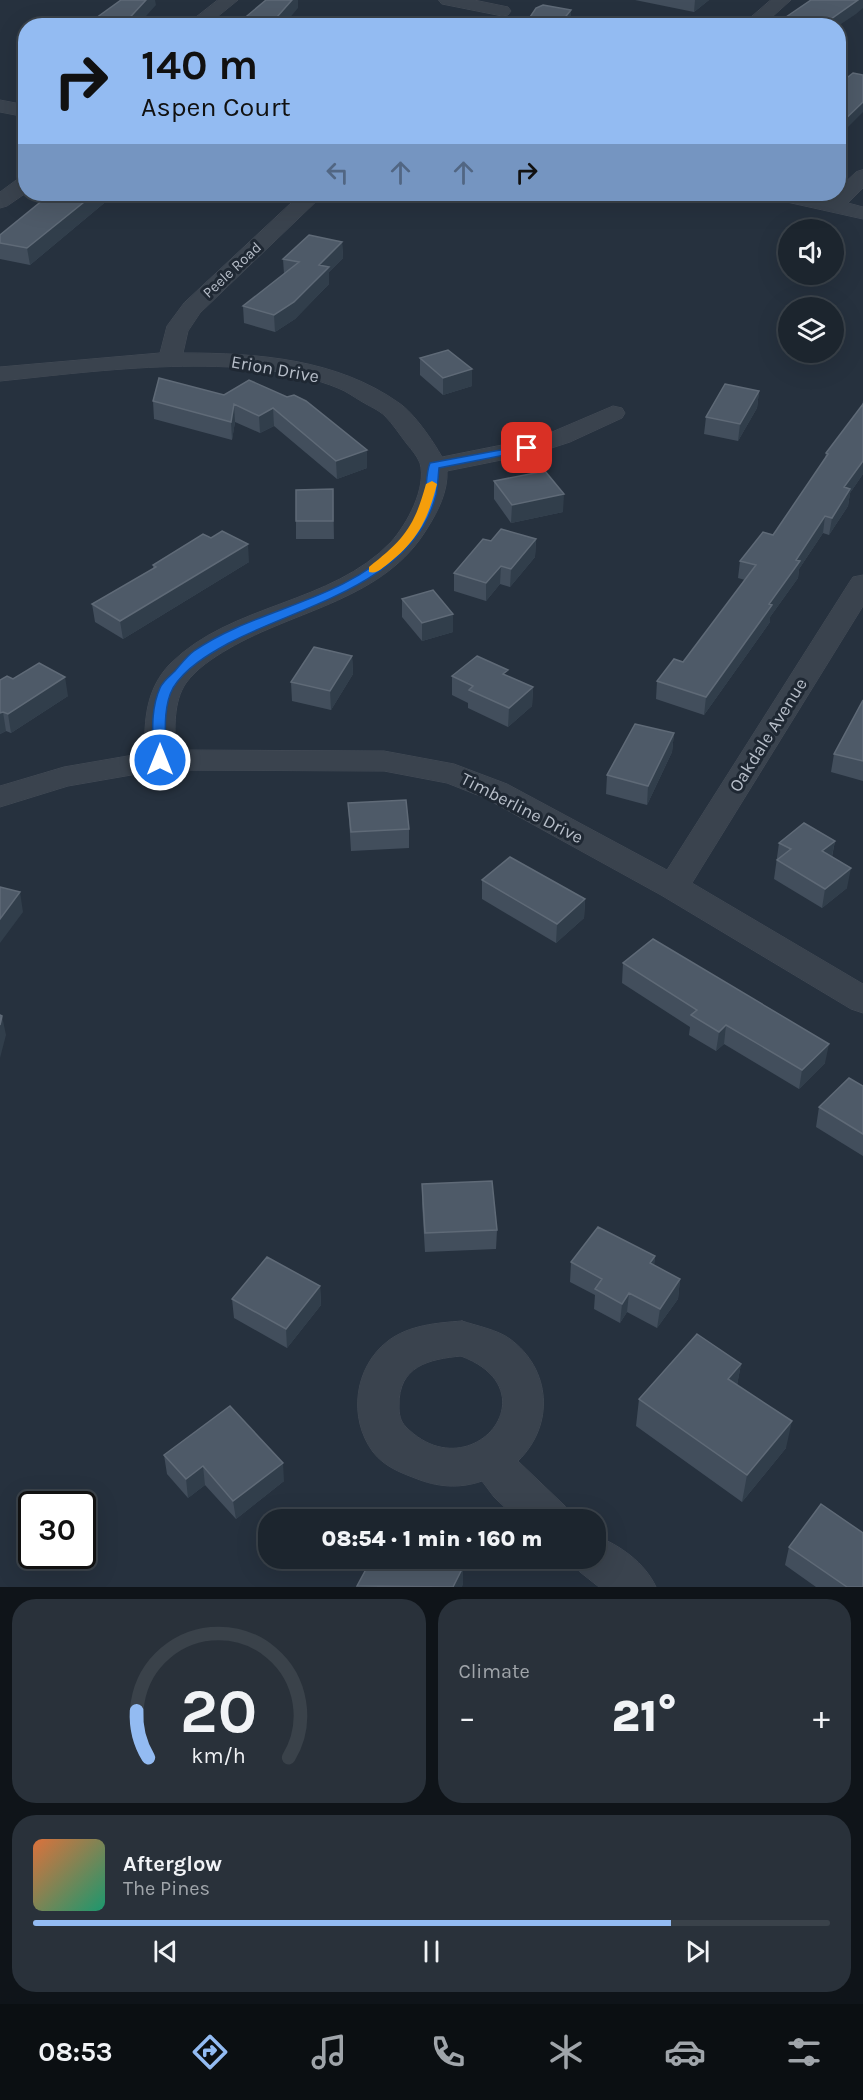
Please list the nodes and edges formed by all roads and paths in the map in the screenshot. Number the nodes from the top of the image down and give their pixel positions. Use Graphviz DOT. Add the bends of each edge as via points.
graph roads {
  1 [pos="229,0"];
  2 [pos="448,0"];
  3 [pos="782,0"];
  4 [pos="508,6"];
  5 [pos="205,18"];
  6 [pos="495,18"];
  7 [pos="760,18"];
  8 [pos="0,106"];
  9 [pos="18,109"];
  10 [pos="863,176"];
  11 [pos="18,188"];
  12 [pos="846,194"];
  13 [pos="306,201"];
  14 [pos="810,201"];
  15 [pos="839,201"];
  16 [pos="0,202"];
  17 [pos="834,206"];
  18 [pos="863,213"];
  19 [pos="171,359"];
  20 [pos="0,374"];
  21 [pos="613,413"];
  22 [pos="434,466"];
  23 [pos="863,583"];
  24 [pos="160,760"];
  25 [pos="0,797"];
  26 [pos="673,887"];
  27 [pos="863,1000"];
  28 [pos="490,1458"];
  29 [pos="537,1509"];
  30 [pos="606,1565"];
  31 [pos="633,1587"];
  1 -- 5 [label="street"];
  2 -- 4 [label="street"];
  3 -- 7 [label="street"];
  4 -- 6 [label="street"];
  8 -- 9 [label="street"];
  10 -- 12 [label="street"];
  11 -- 16 [label="street"];
  13 -- 19 [label="street, Peele Road" via="179,323"];
  14 -- 17 [label="street"];
  15 -- 17 [label="street"];
  17 -- 18 [label="street"];
  19 -- 20 [label="street, Erion Drive"];
  19 -- 22 [label="street, Erion Drive" via="241,361 302,369 345,383 395,410 423,444"];
  21 -- 22 [label="street" via="527,448"];
  22 -- 24 [label="street" via="430,495 419,522 399,549 379,566 302,607 217,643 180,671 167,686 163,699"];
  23 -- 26 [label="street, Oakdale Avenue"];
  24 -- 25 [label="street, Timberline Drive" via="64,777"];
  24 -- 26 [label="street, Timberline Drive" via="384,761 454,774 496,791"];
  26 -- 27 [label="street, Timberline Drive"];
  28 -- 29 [label="street" via="509,1483"];
  30 -- 31 [label="street"];
}
